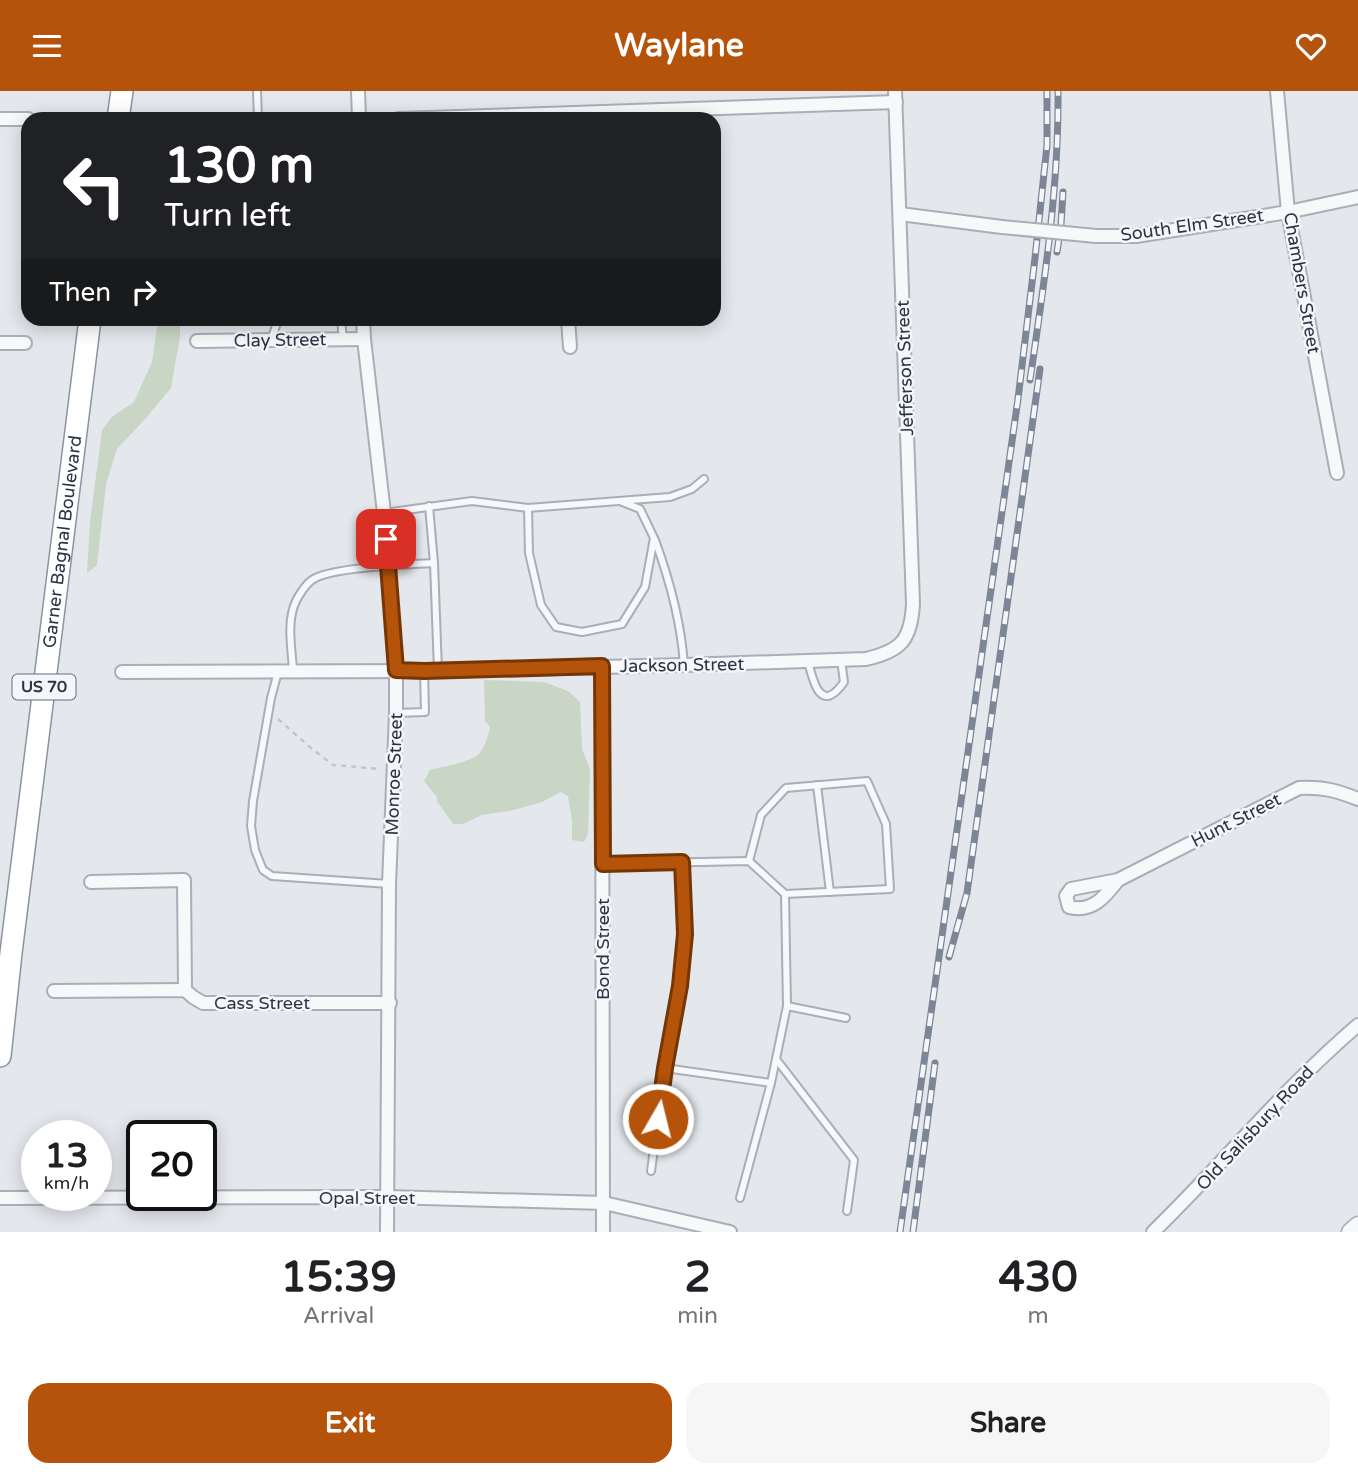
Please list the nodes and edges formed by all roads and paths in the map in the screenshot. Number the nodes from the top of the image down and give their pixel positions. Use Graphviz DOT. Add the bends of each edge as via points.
graph roads {
  1 [pos="122,91"];
  2 [pos="257,91"];
  3 [pos="358,91"];
  4 [pos="1277,91"];
  5 [pos="895,96"];
  6 [pos="119,112"];
  7 [pos="258,112"];
  8 [pos="359,112"];
  9 [pos="625,112"];
  10 [pos="0,119"];
  11 [pos="21,119"];
  12 [pos="1358,197"];
  13 [pos="1288,212"];
  14 [pos="900,214"];
  15 [pos="89,326"];
  16 [pos="277,326"];
  17 [pos="342,326"];
  18 [pos="363,326"];
  19 [pos="568,326"];
  20 [pos="343,339"];
  21 [pos="364,339"];
  22 [pos="271,340"];
  23 [pos="197,341"];
  24 [pos="0,343"];
  25 [pos="25,343"];
  26 [pos="570,347"];
  27 [pos="1337,473"];
  28 [pos="704,479"];
  29 [pos="620,501"];
  30 [pos="429,506"];
  31 [pos="528,508"];
  32 [pos="383,513"];
  33 [pos="654,538"];
  34 [pos="434,563"];
  35 [pos="388,565"];
  36 [pos="902,642"];
  37 [pos="841,660"];
  38 [pos="807,661"];
  39 [pos="684,665"];
  40 [pos="602,666"];
  41 [pos="396,670"];
  42 [pos="293,671"];
  43 [pos="424,671"];
  44 [pos="438,671"];
  45 [pos="122,672"];
  46 [pos="278,672"];
  47 [pos="269,710"];
  48 [pos="396,713"];
  49 [pos="394,770"];
  50 [pos="817,785"];
  51 [pos="1358,799"];
  52 [pos="749,861"];
  53 [pos="682,862"];
  54 [pos="603,864"];
  55 [pos="1118,880"];
  56 [pos="92,882"];
  57 [pos="389,884"];
  58 [pos="830,892"];
  59 [pos="785,894"];
  60 [pos="185,990"];
  61 [pos="54,991"];
  62 [pos="390,1003"];
  63 [pos="787,1006"];
  64 [pos="846,1018"];
  65 [pos="1358,1025"];
  66 [pos="0,1056"];
  67 [pos="776,1059"];
  68 [pos="665,1068"];
  69 [pos="771,1083"];
  70 [pos="651,1171"];
  71 [pos="388,1197"];
  72 [pos="0,1198"];
  73 [pos="740,1198"];
  74 [pos="604,1203"];
  75 [pos="847,1211"];
  76 [pos="1358,1225"];
  77 [pos="387,1232"];
  78 [pos="603,1232"];
  79 [pos="730,1232"];
  80 [pos="1153,1232"];
  81 [pos="1350,1232"];
  1 -- 6 [label="highway"];
  2 -- 7 [label="lane"];
  3 -- 8 [label="street"];
  4 -- 13 [label="street, Chambers Street"];
  5 -- 9 [label="street"];
  5 -- 14 [label="street, Jefferson Street"];
  10 -- 11 [label="street"];
  12 -- 13 [label="street, South Elm Street"];
  13 -- 14 [label="street, South Elm Street, bridge" via="1136,236 1096,236"];
  13 -- 27 [label="street, Chambers Street"];
  14 -- 36 [label="street, Jefferson Street" via="914,604 912,625"];
  15 -- 66 [label="highway, Garner Bagnal Boulevard / US 70"];
  16 -- 22 [label="lane"];
  17 -- 20 [label="lane"];
  18 -- 21 [label="street, Monroe Street"];
  19 -- 26 [label="street"];
  20 -- 21 [label="street, Clay Street"];
  20 -- 22 [label="street, Clay Street"];
  21 -- 32 [label="street, Monroe Street"];
  22 -- 23 [label="street, Clay Street"];
  24 -- 25 [label="street"];
  28 -- 29 [label="lane" via="670,497"];
  29 -- 31 [label="lane"];
  29 -- 33 [label="lane" via="640,509"];
  30 -- 31 [label="lane" via="472,501"];
  30 -- 32 [label="lane"];
  30 -- 34 [label="lane"];
  31 -- 33 [label="lane" via="529,553 541,605 556,627 582,632 622,624 645,587"];
  32 -- 35 [label="street, Monroe Street"];
  33 -- 39 [label="lane" via="676,607"];
  34 -- 35 [label="lane"];
  34 -- 44 [label="lane"];
  35 -- 41 [label="street, Monroe Street"];
  35 -- 42 [label="lane" via="313,579 292,616"];
  36 -- 37 [label="street, Jackson Street" via="886,655"];
  37 -- 38 [label="street, Jackson Street"];
  37 -- 38 [label="lane" via="844,682 836,693 826,696 816,689"];
  38 -- 39 [label="street, Jackson Street"];
  39 -- 40 [label="street, Jackson Street"];
  40 -- 44 [label="street, Jackson Street"];
  40 -- 54 [label="street, Bond Street"];
  41 -- 42 [label="street, Jackson Street"];
  41 -- 43 [label="street, Jackson Street"];
  41 -- 48 [label="street, Monroe Street"];
  42 -- 46 [label="street, Jackson Street"];
  43 -- 44 [label="street, Jackson Street"];
  43 -- 48 [label="lane" via="425,712"];
  45 -- 46 [label="street, Jackson Street"];
  46 -- 47 [label="lane"];
  47 -- 49 [label="path" via="333,765"];
  47 -- 57 [label="lane" via="251,826 262,870 272,876"];
  48 -- 49 [label="street, Monroe Street"];
  49 -- 57 [label="street, Monroe Street"];
  50 -- 52 [label="lane" via="786,788 761,815"];
  50 -- 58 [label="lane"];
  50 -- 58 [label="lane" via="867,781 886,824 890,889"];
  51 -- 55 [label="street, Hunt Street" via="1322,787 1299,788"];
  52 -- 53 [label="lane"];
  52 -- 59 [label="lane"];
  53 -- 54 [label="lane"];
  53 -- 68 [label="lane" via="685,934"];
  54 -- 74 [label="street, Bond Street"];
  56 -- 60 [label="street" via="184,880"];
  57 -- 62 [label="street, Monroe Street"];
  58 -- 59 [label="lane"];
  59 -- 63 [label="lane"];
  60 -- 61 [label="street, Cass Street"];
  60 -- 62 [label="street, Cass Street" via="203,1003"];
  62 -- 71 [label="street, Monroe Street"];
  63 -- 64 [label="lane"];
  63 -- 67 [label="lane"];
  65 -- 80 [label="street, Old Salisbury Road"];
  67 -- 69 [label="lane"];
  67 -- 75 [label="lane" via="854,1160"];
  68 -- 69 [label="lane"];
  68 -- 70 [label="lane"];
  69 -- 73 [label="lane"];
  71 -- 72 [label="street, Opal Street"];
  71 -- 74 [label="street, Opal Street"];
  71 -- 77 [label="street, Monroe Street"];
  74 -- 78 [label="street, Bond Street"];
  74 -- 79 [label="street, Opal Street"];
  76 -- 81 [label="street"];
}
